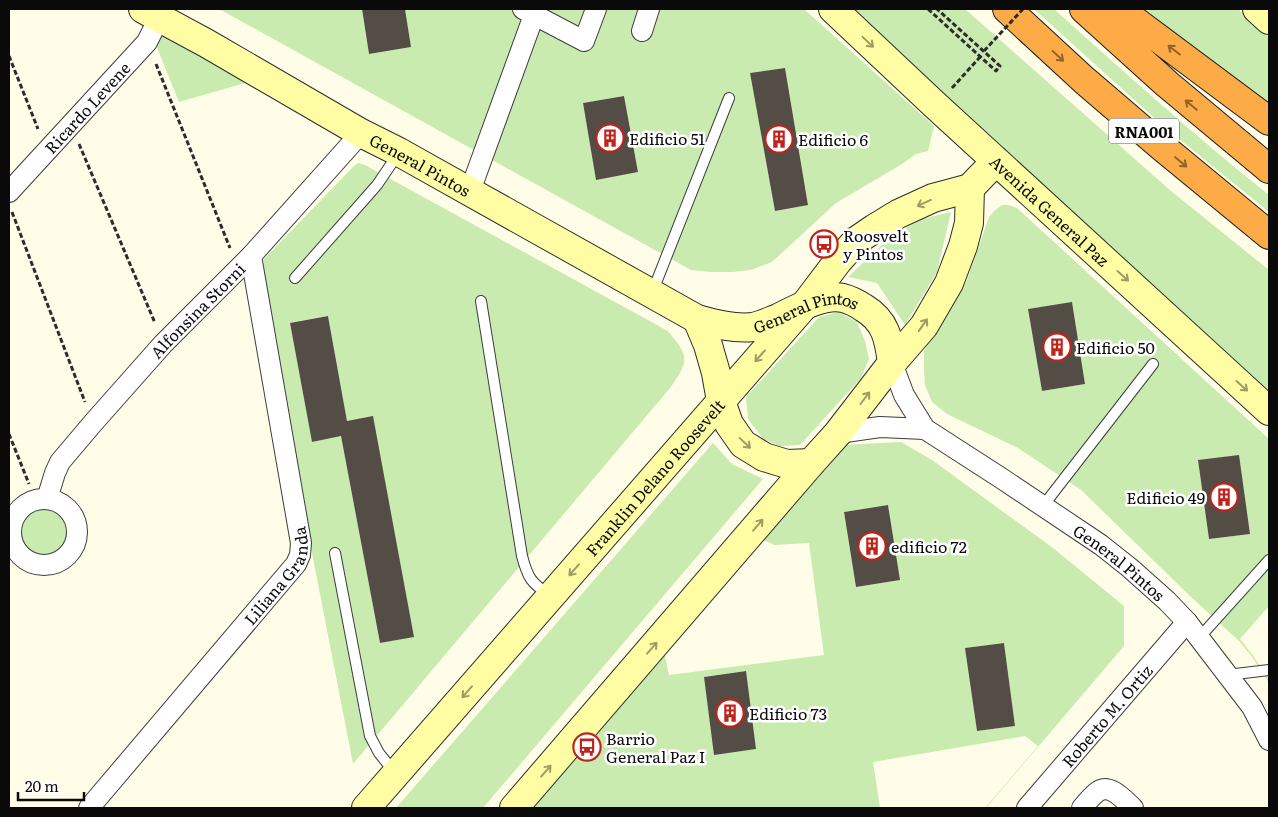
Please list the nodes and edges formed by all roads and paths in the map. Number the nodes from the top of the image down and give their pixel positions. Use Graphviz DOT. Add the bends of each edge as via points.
graph roads {
  1 [pos="596,9"];
  2 [pos="649,9"];
  3 [pos="832,9"];
  4 [pos="928,9"];
  5 [pos="937,9"];
  6 [pos="1007,9"];
  7 [pos="1023,9"];
  8 [pos="1084,9"];
  9 [pos="1119,9"];
  10 [pos="1256,9"];
  11 [pos="529,12"];
  12 [pos="151,13"];
  13 [pos="1269,20"];
  14 [pos="642,31"];
  15 [pos="147,42"];
  16 [pos="984,52"];
  17 [pos="9,56"];
  18 [pos="980,57"];
  19 [pos="729,98"];
  20 [pos="936,105"];
  21 [pos="1269,121"];
  22 [pos="71,126"];
  23 [pos="362,132"];
  24 [pos="47,151"];
  25 [pos="399,152"];
  26 [pos="996,161"];
  27 [pos="1269,169"];
  28 [pos="970,188"];
  29 [pos="470,191"];
  30 [pos="9,192"];
  31 [pos="9,204"];
  32 [pos="1269,235"];
  33 [pos="244,262"];
  34 [pos="295,278"];
  35 [pos="652,294"];
  36 [pos="481,301"];
  37 [pos="804,306"];
  38 [pos="697,319"];
  39 [pos="163,344"];
  40 [pos="892,363"];
  41 [pos="1154,364"];
  42 [pos="721,401"];
  43 [pos="1269,410"];
  44 [pos="93,423"];
  45 [pos="925,430"];
  46 [pos="838,433"];
  47 [pos="9,434"];
  48 [pos="811,463"];
  49 [pos="39,500"];
  50 [pos="1043,506"];
  51 [pos="10,530"];
  52 [pos="335,553"];
  53 [pos="1269,560"];
  54 [pos="550,597"];
  55 [pos="1187,622"];
  56 [pos="1199,638"];
  57 [pos="1269,670"];
  58 [pos="1227,674"];
  59 [pos="1269,740"];
  60 [pos="396,774"];
  61 [pos="89,808"];
  62 [pos="366,808"];
  63 [pos="514,808"];
  64 [pos="1027,808"];
  65 [pos="1082,808"];
  66 [pos="1133,808"];
  1 -- 11 [label="street" via="584,41"];
  2 -- 14 [label="street"];
  3 -- 20 [label="street, Avenida General Paz, one-way"];
  4 -- 18 [label="path"];
  5 -- 16 [label="path"];
  6 -- 32 [label="highway, RNA001, one-way" via="1084,80"];
  7 -- 16 [label="path, bridge"];
  27 -- 8 [label="highway, RNA001, one-way"];
  21 -- 9 [label="highway, one-way"];
  10 -- 13 [label="street"];
  11 -- 29 [label="street"];
  12 -- 15 [label="street, Ricardo Levene"];
  12 -- 23 [label="street, General Pintos"];
  15 -- 22 [label="street, Ricardo Levene"];
  15 -- 33 [label="path"];
  16 -- 18 [label="path" via="1000,66 996,71"];
  17 -- 24 [label="path"];
  18 -- 20 [label="path"];
  19 -- 35 [label="lane"];
  20 -- 26 [label="street, Avenida General Paz"];
  22 -- 24 [label="street, Ricardo Levene"];
  22 -- 39 [label="path"];
  23 -- 25 [label="street, General Pintos"];
  23 -- 33 [label="street, Alfonsina Storni"];
  24 -- 30 [label="street, Ricardo Levene"];
  25 -- 29 [label="street, General Pintos"];
  25 -- 34 [label="lane" via="377,185"];
  26 -- 28 [label="street"];
  26 -- 43 [label="street, Avenida General Paz, one-way"];
  28 -- 37 [label="street, Franklin Delano Roosevelt, one-way" via="933,198 898,214 856,241"];
  40 -- 28 [label="street, one-way" via="924,326 949,283 969,223"];
  29 -- 35 [label="street, General Pintos"];
  31 -- 44 [label="path"];
  33 -- 39 [label="street, Alfonsina Storni"];
  33 -- 61 [label="street, Liliana Granda" via="301,544 300,555 296,564"];
  35 -- 38 [label="street, General Pintos"];
  36 -- 54 [label="lane" via="522,556 534,585"];
  37 -- 38 [label="street, General Pintos" via="754,326 717,325"];
  37 -- 40 [label="street, General Pintos" via="825,299 842,298 870,311 888,334"];
  37 -- 42 [label="street, Franklin Delano Roosevelt, one-way"];
  38 -- 42 [label="street" via="708,345"];
  39 -- 44 [label="street, Alfonsina Storni"];
  40 -- 45 [label="street, General Pintos" via="904,395"];
  46 -- 40 [label="street, one-way"];
  41 -- 50 [label="lane"];
  42 -- 48 [label="street, one-way" via="729,424 743,444 764,457 787,464"];
  42 -- 54 [label="street, Franklin Delano Roosevelt, one-way"];
  44 -- 49 [label="street, Alfonsina Storni" via="60,462"];
  45 -- 46 [label="street, General Pintos" via="880,427"];
  45 -- 50 [label="street, General Pintos"];
  46 -- 48 [label="street"];
  47 -- 49 [label="path"];
  63 -- 48 [label="street, one-way"];
  49 -- 51 [label="street, Alfonsina Storni" via="19,510"];
  49 -- 51 [label="street, Alfonsina Storni" via="57,501 72,515 77,535 70,554 52,564 32,563 16,549"];
  50 -- 55 [label="street, General Pintos" via="1130,568"];
  52 -- 60 [label="lane" via="370,736"];
  53 -- 56 [label="lane"];
  54 -- 60 [label="street, Franklin Delano Roosevelt, one-way"];
  55 -- 56 [label="street, General Pintos"];
  55 -- 64 [label="street, Roberto M. Ortiz"];
  56 -- 58 [label="street, General Pintos"];
  57 -- 58 [label="lane"];
  58 -- 59 [label="street, General Pintos" via="1252,708"];
  60 -- 62 [label="street, Franklin Delano Roosevelt"];
  65 -- 66 [label="street" via="1104,788 1112,790"];
}
